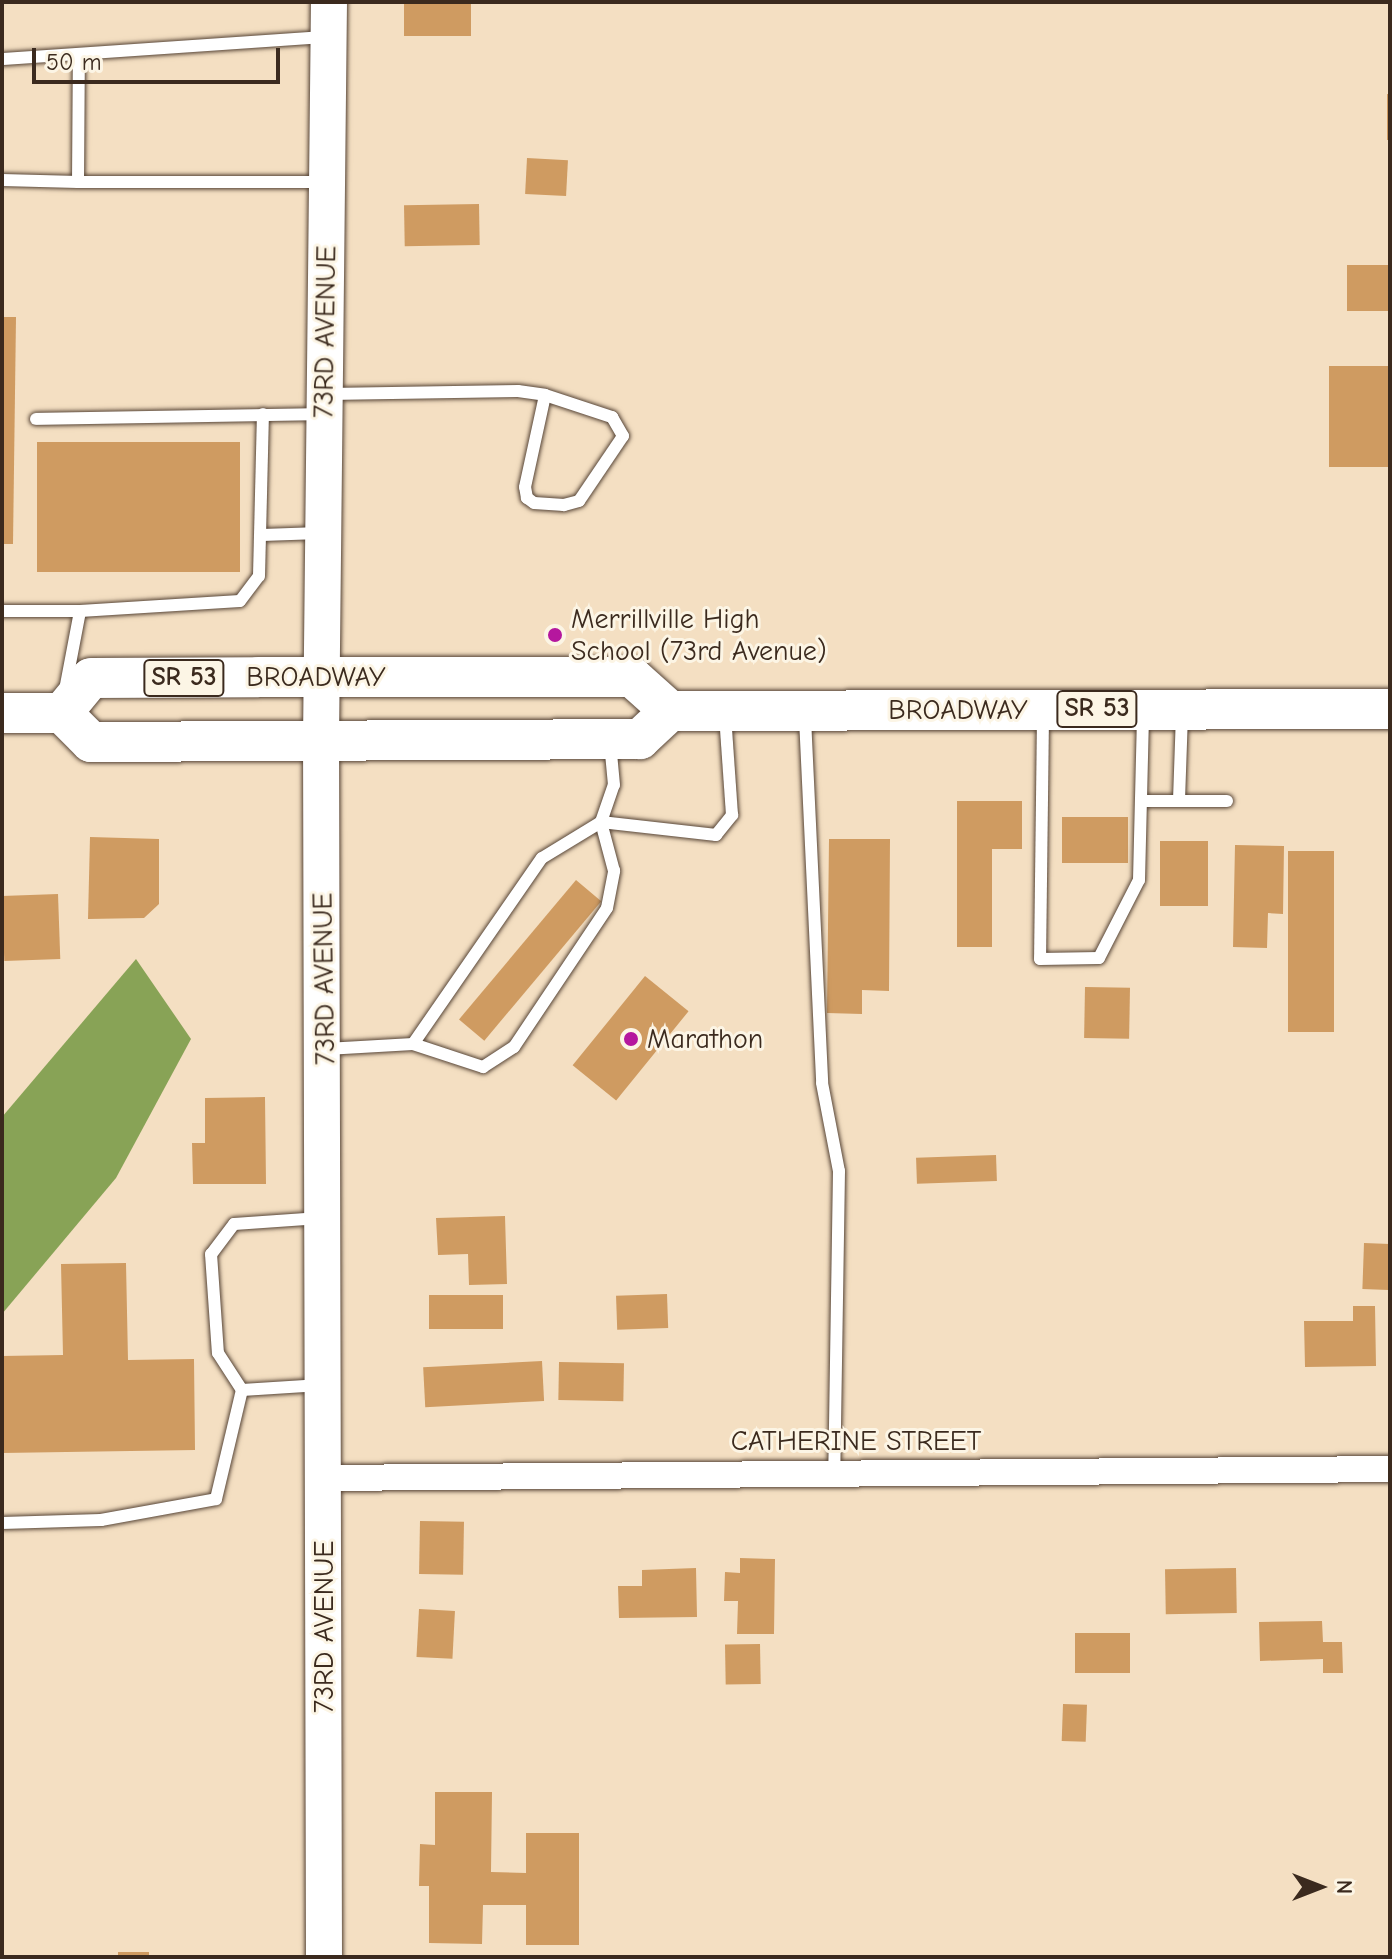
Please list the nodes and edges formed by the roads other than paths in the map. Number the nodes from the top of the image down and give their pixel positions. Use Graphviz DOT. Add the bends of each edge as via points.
graph roads {
  1 [pos="329,19"];
  2 [pos="79,54"];
  3 [pos="2,59"];
  4 [pos="2,180"];
  5 [pos="78,182"];
  6 [pos="327,182"];
  7 [pos="545,395"];
  8 [pos="325,404"];
  9 [pos="263,414"];
  10 [pos="36,419"];
  11 [pos="322,533"];
  12 [pos="261,535"];
  13 [pos="2,611"];
  14 [pos="80,611"];
  15 [pos="322,677"];
  16 [pos="1143,709"];
  17 [pos="1182,709"];
  18 [pos="1390,709"];
  19 [pos="1043,710"];
  20 [pos="670,711"];
  21 [pos="725,711"];
  22 [pos="804,711"];
  23 [pos="2,713"];
  24 [pos="62,713"];
  25 [pos="321,740"];
  26 [pos="610,740"];
  27 [pos="1179,800"];
  28 [pos="1141,801"];
  29 [pos="1227,801"];
  30 [pos="601,822"];
  31 [pos="413,1044"];
  32 [pos="326,1049"];
  33 [pos="325,1218"];
  34 [pos="324,1385"];
  35 [pos="242,1390"];
  36 [pos="1390,1469"];
  37 [pos="834,1473"];
  38 [pos="324,1478"];
  39 [pos="2,1523"];
  40 [pos="324,1957"];
  1 -- 2 [label="lane"];
  1 -- 6 [label="main road, 73RD AVENUE"];
  2 -- 3 [label="lane"];
  2 -- 5 [label="lane"];
  4 -- 5 [label="lane"];
  5 -- 6 [label="lane"];
  6 -- 8 [label="main road, 73RD AVENUE"];
  7 -- 7 [label="lane" via="612,417 623,436 579,501 564,505 534,503 525,487"];
  7 -- 8 [label="lane"];
  8 -- 9 [label="lane"];
  8 -- 11 [label="main road, 73RD AVENUE"];
  9 -- 10 [label="lane"];
  9 -- 12 [label="lane"];
  11 -- 12 [label="lane"];
  11 -- 15 [label="main road, 73RD AVENUE"];
  12 -- 14 [label="lane" via="259,576 240,601"];
  13 -- 14 [label="lane"];
  14 -- 24 [label="lane"];
  15 -- 20 [label="main road, BROADWAY / SR 53" via="632,677"];
  15 -- 24 [label="main road, BROADWAY / SR 53" via="91,678"];
  15 -- 25 [label="main road, 73RD AVENUE"];
  16 -- 17 [label="main road, BROADWAY / SR 53"];
  16 -- 19 [label="main road, BROADWAY / SR 53"];
  16 -- 28 [label="lane"];
  17 -- 18 [label="main road, BROADWAY / SR 53"];
  17 -- 27 [label="lane"];
  19 -- 22 [label="main road, BROADWAY / SR 53"];
  19 -- 28 [label="lane" via="1040,959 1099,958 1139,880"];
  20 -- 21 [label="main road, BROADWAY / SR 53"];
  20 -- 26 [label="main road, SR 53" via="640,739"];
  21 -- 22 [label="main road, BROADWAY / SR 53"];
  21 -- 30 [label="lane" via="732,815 716,835"];
  22 -- 37 [label="lane" via="822,1083 839,1171"];
  23 -- 24 [label="main road"];
  24 -- 25 [label="main road, SR 53" via="91,742"];
  25 -- 26 [label="main road, SR 53"];
  25 -- 32 [label="main road, 73RD AVENUE"];
  26 -- 30 [label="lane" via="614,785"];
  27 -- 28 [label="lane"];
  27 -- 29 [label="lane"];
  30 -- 31 [label="lane" via="542,858"];
  30 -- 31 [label="lane" via="614,871 607,908 514,1047 483,1067"];
  31 -- 32 [label="lane"];
  32 -- 33 [label="main road, 73RD AVENUE"];
  33 -- 34 [label="main road, 73RD AVENUE"];
  33 -- 35 [label="lane" via="234,1224 211,1254 218,1353"];
  34 -- 35 [label="lane"];
  34 -- 38 [label="main road, 73RD AVENUE"];
  35 -- 39 [label="lane" via="216,1499 101,1520"];
  36 -- 37 [label="street, CATHERINE STREET"];
  37 -- 38 [label="street, CATHERINE STREET"];
  38 -- 40 [label="main road, 73RD AVENUE"];
}
